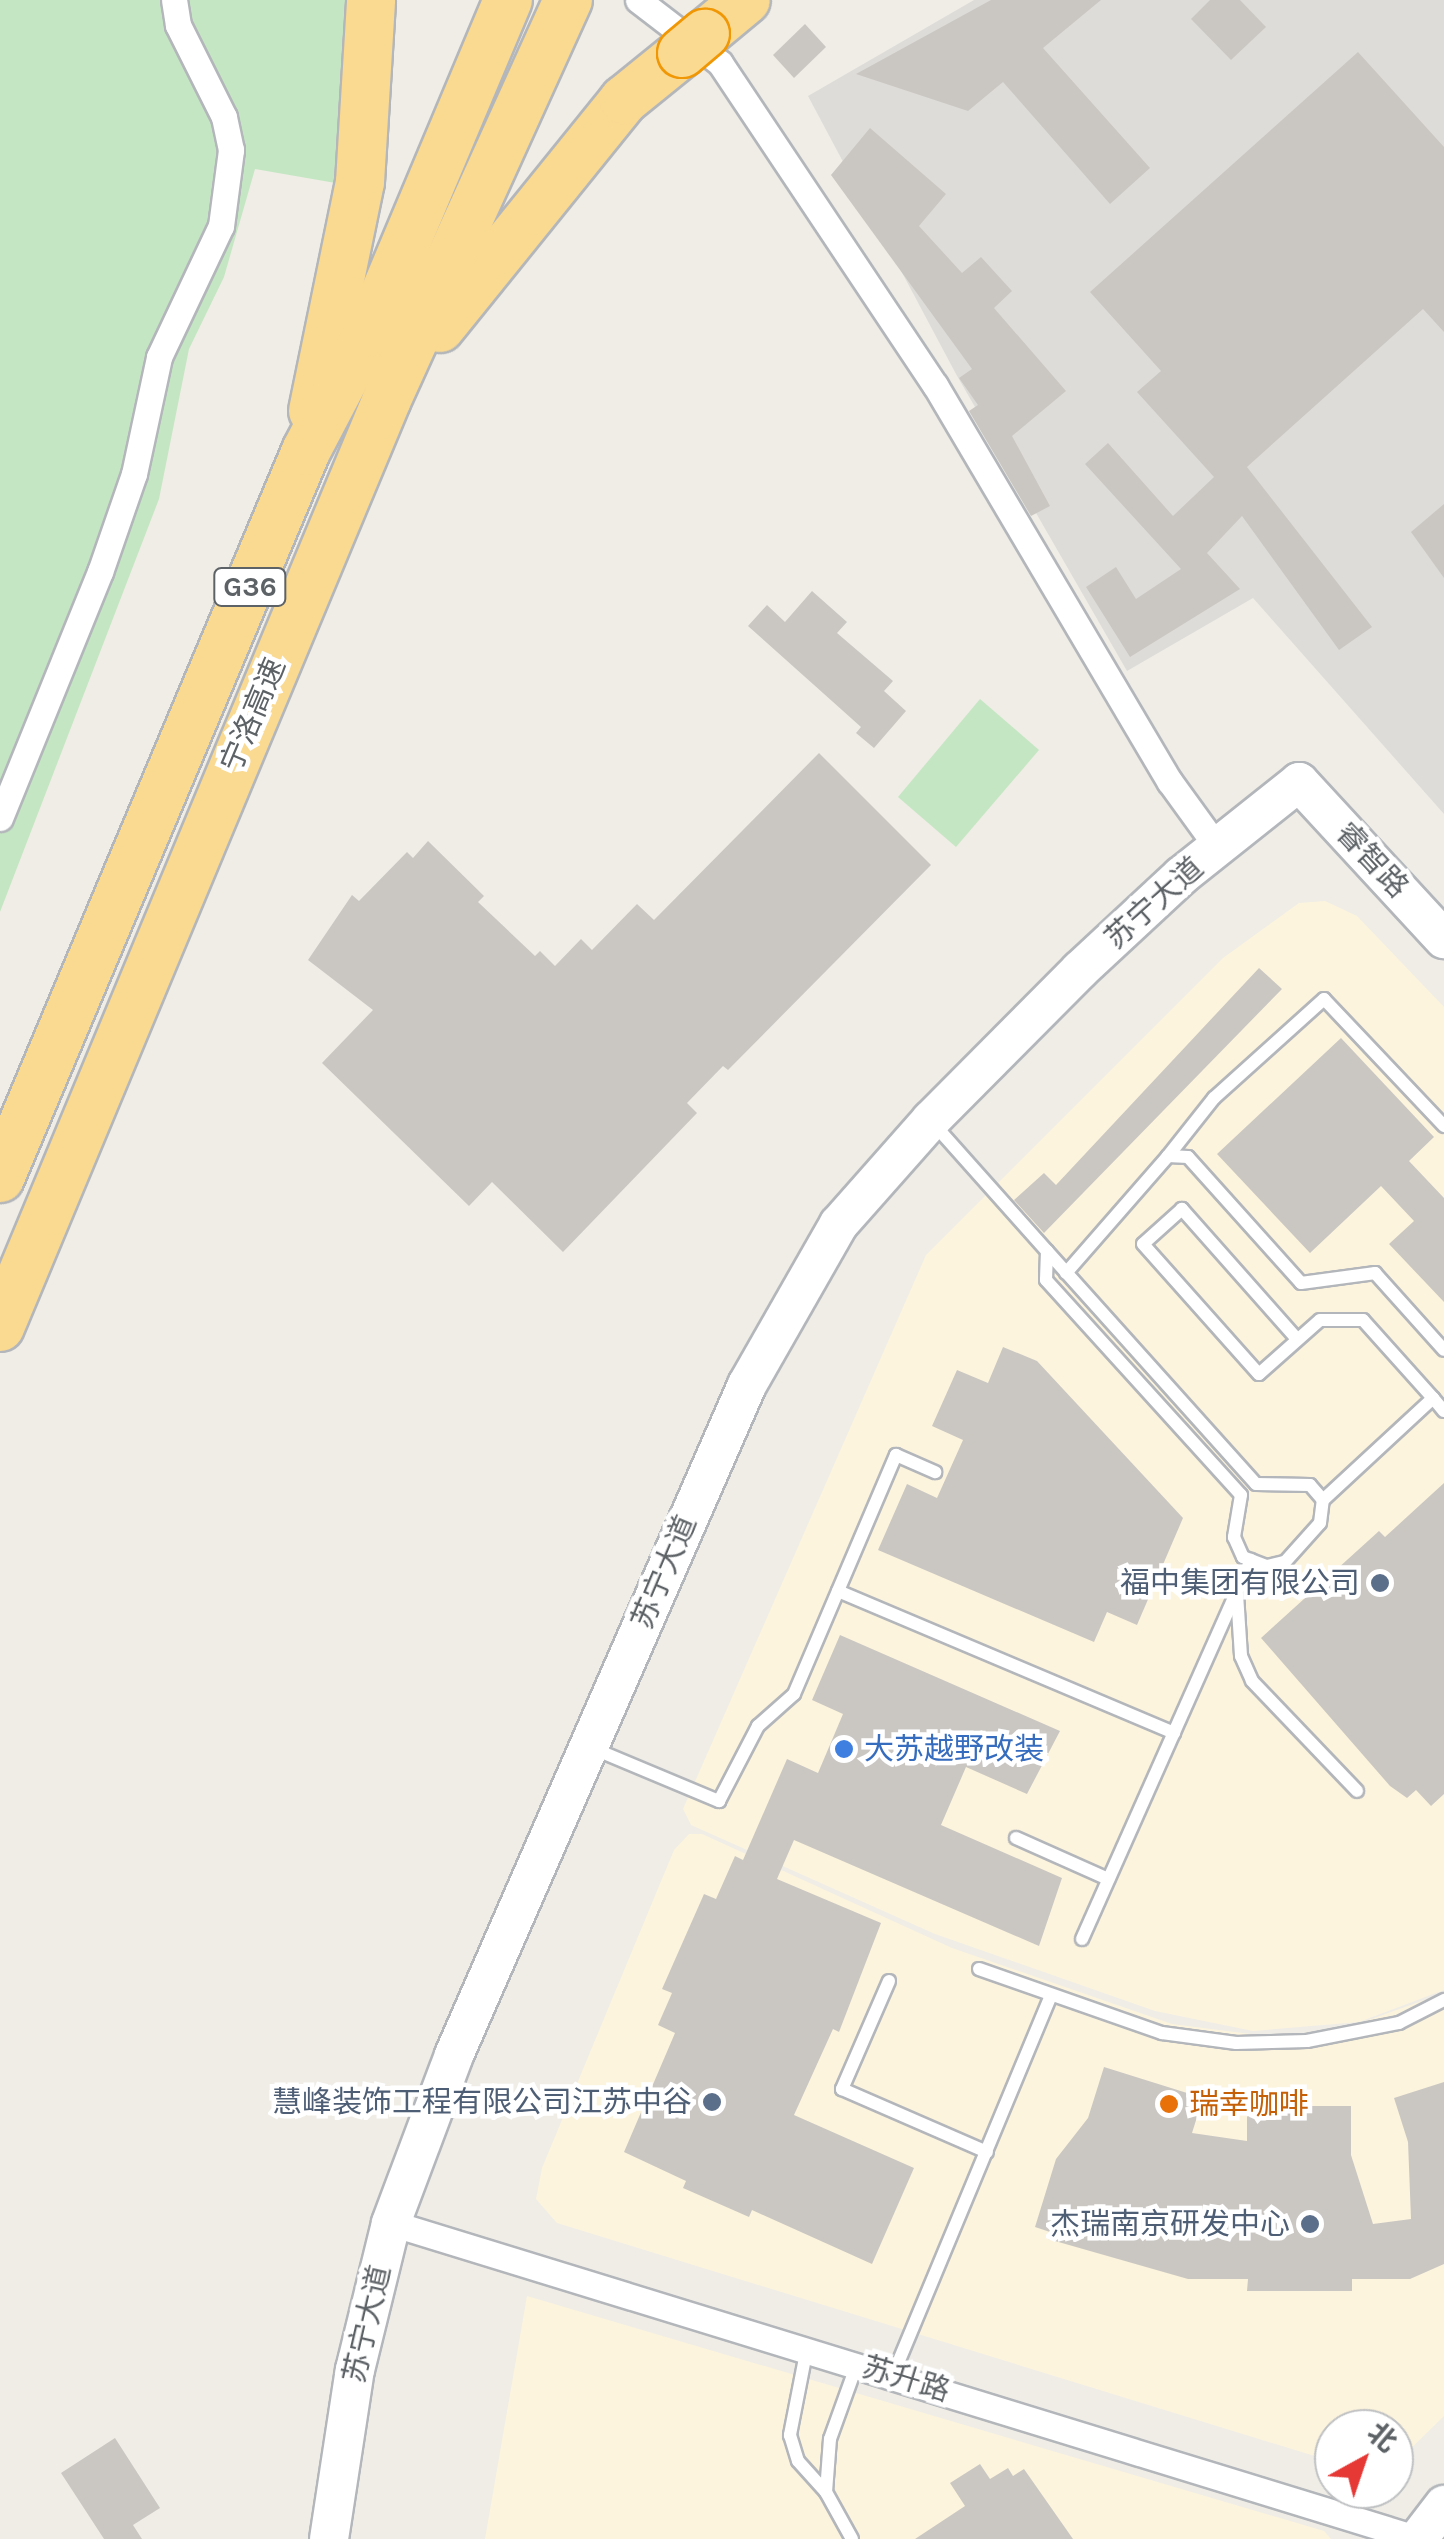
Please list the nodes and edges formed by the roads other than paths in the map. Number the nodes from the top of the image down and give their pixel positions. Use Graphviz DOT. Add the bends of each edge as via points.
graph roads {
  1 [pos="174,0"];
  2 [pos="372,0"];
  3 [pos="508,0"];
  4 [pos="568,0"];
  5 [pos="638,0"];
  6 [pos="746,0"];
  7 [pos="387,399"];
  8 [pos="306,451"];
  9 [pos="1299,782"];
  10 [pos="0,818"];
  11 [pos="1217,847"];
  12 [pos="1444,938"];
  13 [pos="931,1120"];
  14 [pos="1444,1126"];
  15 [pos="1168,1156"];
  16 [pos="0,1178"];
  17 [pos="1047,1251"];
  18 [pos="1066,1272"];
  19 [pos="0,1327"];
  20 [pos="1297,1340"];
  21 [pos="1444,1350"];
  22 [pos="1433,1398"];
  23 [pos="1444,1410"];
  24 [pos="934,1472"];
  25 [pos="1323,1500"];
  26 [pos="1251,1560"];
  27 [pos="838,1591"];
  28 [pos="1237,1592"];
  29 [pos="1174,1733"];
  30 [pos="590,1747"];
  31 [pos="1356,1790"];
  32 [pos="1016,1838"];
  33 [pos="1108,1879"];
  34 [pos="1082,1938"];
  35 [pos="979,1969"];
  36 [pos="889,1981"];
  37 [pos="1051,1996"];
  38 [pos="1444,2000"];
  39 [pos="986,2152"];
  40 [pos="391,2223"];
  41 [pos="807,2348"];
  42 [pos="858,2364"];
  43 [pos="893,2375"];
  44 [pos="826,2492"];
  45 [pos="1444,2504"];
  46 [pos="329,2539"];
  47 [pos="852,2539"];
  48 [pos="1418,2539"];
  1 -- 10 [label="street" via="178,25 224,117 231,150 221,226 159,358 134,474"];
  2 -- 8 [label="highway" via="360,182"];
  3 -- 8 [label="highway, 宁洛高速 / G36" via="368,333"];
  4 -- 7 [label="highway, 宁洛高速 / G36"];
  5 -- 11 [label="street" via="720,63 935,385 1142,737"];
  6 -- 7 [label="highway" via="624,100 508,238"];
  7 -- 19 [label="highway, 宁洛高速 / G36"];
  8 -- 16 [label="highway, 宁洛高速 / G36"];
  9 -- 11 [label="street, 苏宁大道"];
  9 -- 12 [label="street, 睿智路"];
  11 -- 13 [label="street, 苏宁大道" via="1080,970"];
  13 -- 17 [label="lane"];
  13 -- 30 [label="street, 苏宁大道" via="839,1224 746,1385"];
  14 -- 15 [label="lane" via="1324,998 1214,1098"];
  15 -- 18 [label="lane"];
  15 -- 21 [label="lane" via="1188,1157 1301,1283 1375,1273"];
  17 -- 18 [label="lane"];
  17 -- 26 [label="lane" via="1046,1280 1242,1496 1234,1537"];
  18 -- 25 [label="lane" via="1256,1484 1310,1485"];
  20 -- 20 [label="lane" via="1259,1374 1143,1244 1182,1209"];
  20 -- 22 [label="lane" via="1320,1320 1363,1320"];
  22 -- 23 [label="lane"];
  22 -- 25 [label="lane"];
  24 -- 27 [label="lane" via="896,1456"];
  25 -- 26 [label="lane" via="1320,1523 1285,1562 1267,1566"];
  26 -- 28 [label="lane"];
  27 -- 29 [label="lane"];
  27 -- 30 [label="lane" via="794,1694 758,1726 720,1802"];
  28 -- 29 [label="lane"];
  28 -- 31 [label="lane" via="1240,1656 1252,1681"];
  29 -- 33 [label="lane"];
  30 -- 40 [label="street, 苏宁大道" via="454,2055"];
  32 -- 33 [label="lane"];
  33 -- 34 [label="lane"];
  35 -- 37 [label="lane"];
  36 -- 39 [label="lane" via="842,2088"];
  37 -- 38 [label="lane" via="1162,2033 1236,2043 1307,2040 1399,2023"];
  37 -- 39 [label="lane"];
  39 -- 43 [label="lane"];
  40 -- 41 [label="street, 苏升路"];
  40 -- 46 [label="street, 苏宁大道" via="354,2370"];
  41 -- 42 [label="street, 苏升路"];
  41 -- 44 [label="lane" via="790,2436 798,2461"];
  42 -- 43 [label="street, 苏升路"];
  42 -- 44 [label="lane" via="830,2439"];
  43 -- 48 [label="street, 苏升路"];
  44 -- 47 [label="lane"];
  45 -- 48 [label="street"];
}
